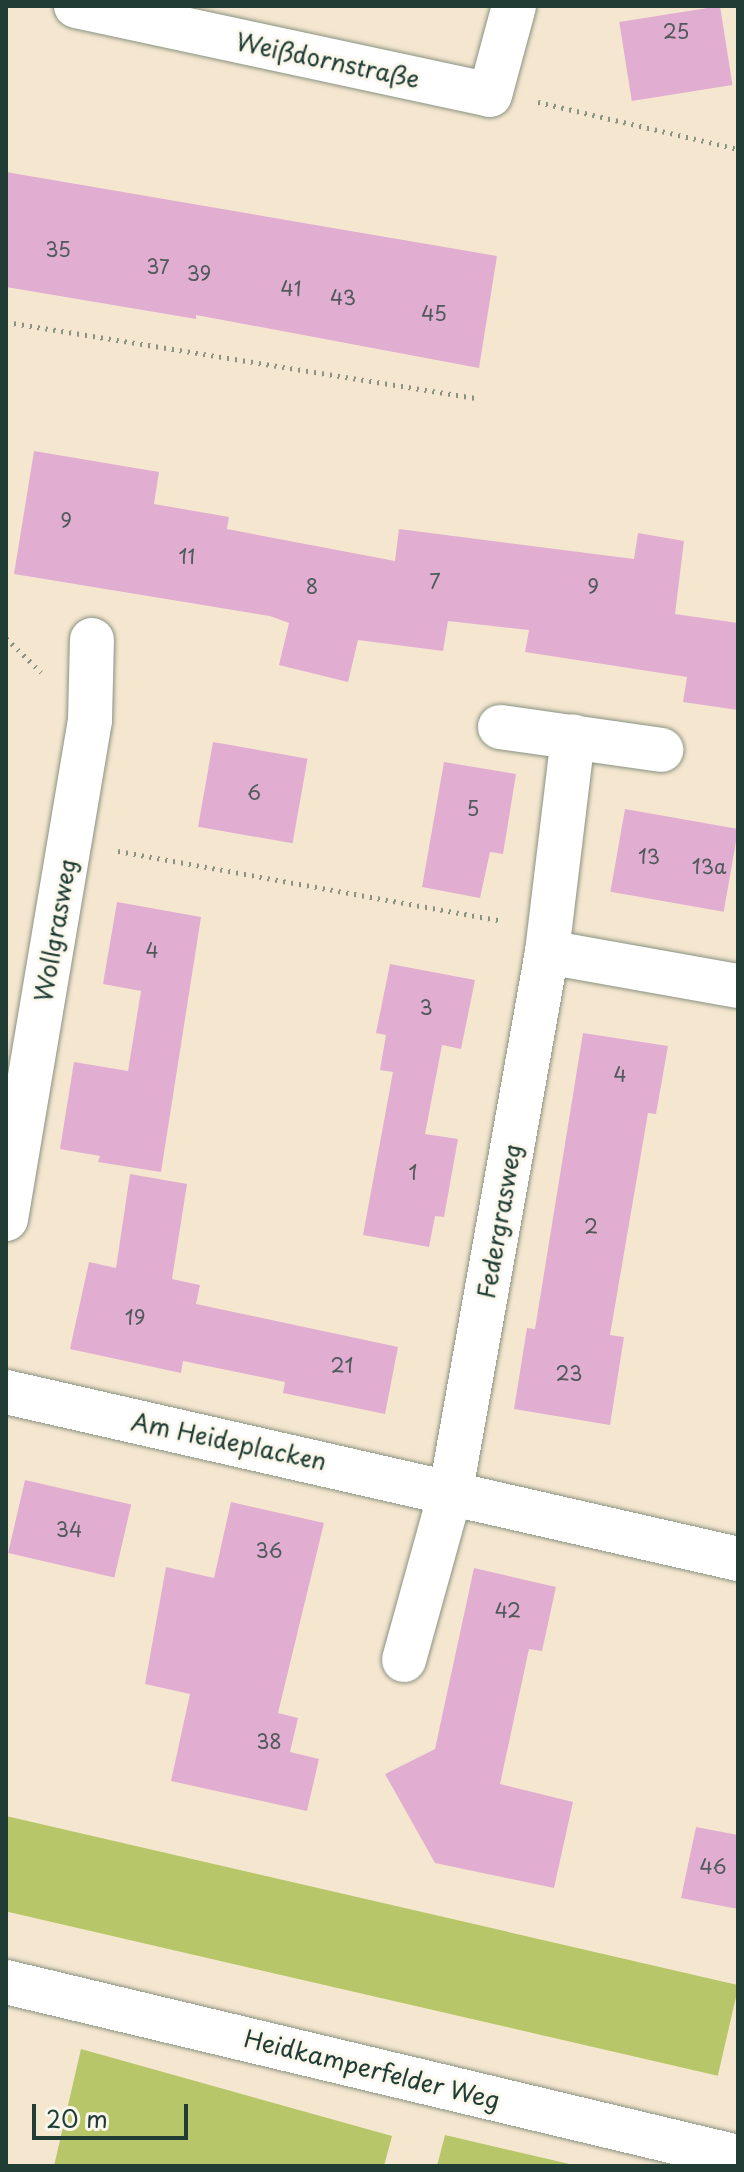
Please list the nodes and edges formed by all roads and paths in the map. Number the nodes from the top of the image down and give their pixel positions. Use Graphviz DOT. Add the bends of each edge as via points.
graph roads {
  1 [pos="76,6"];
  2 [pos="514,6"];
  3 [pos="490,95"];
  4 [pos="738,149"];
  5 [pos="6,322"];
  6 [pos="479,399"];
  7 [pos="92,640"];
  8 [pos="500,727"];
  9 [pos="573,737"];
  10 [pos="661,750"];
  11 [pos="70,842"];
  12 [pos="548,941"];
  13 [pos="738,986"];
  14 [pos="6,1219"];
  15 [pos="6,1392"];
  16 [pos="451,1490"];
  17 [pos="738,1559"];
  18 [pos="404,1660"];
  19 [pos="6,1982"];
  20 [pos="738,2157"];
  1 -- 3 [label="street, Weißdornstraße"];
  2 -- 3 [label="street"];
  3 -- 4 [label="path" via="578,108"];
  5 -- 6 [label="path"];
  7 -- 11 [label="street, Wollgrasweg" via="90,720"];
  8 -- 9 [label="street"];
  9 -- 10 [label="street"];
  9 -- 12 [label="street, Federgrasweg"];
  11 -- 12 [label="path"];
  11 -- 14 [label="street, Wollgrasweg"];
  12 -- 13 [label="street"];
  12 -- 16 [label="street, Federgrasweg"];
  15 -- 16 [label="street, Am Heideplacken"];
  16 -- 17 [label="street, Am Heideplacken"];
  16 -- 18 [label="street"];
  19 -- 20 [label="street, Heidkamperfelder Weg"];
}
